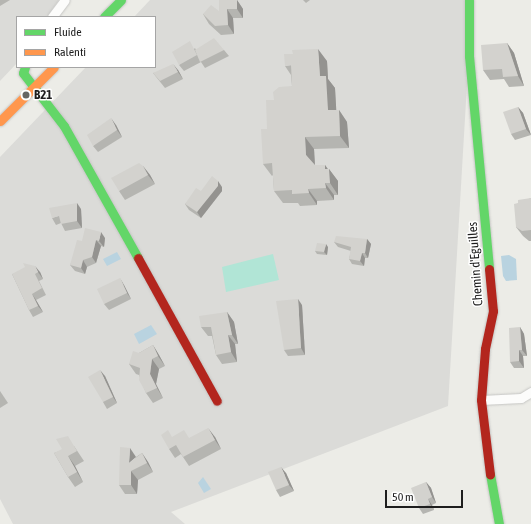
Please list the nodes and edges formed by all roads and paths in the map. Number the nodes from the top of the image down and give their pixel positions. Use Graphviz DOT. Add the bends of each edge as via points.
graph roads {
  1 [pos="65,0"];
  2 [pos="121,0"];
  3 [pos="469,0"];
  4 [pos="53,16"];
  5 [pos="105,16"];
  6 [pos="25,68"];
  7 [pos="53,68"];
  8 [pos="35,86"];
  9 [pos="0,121"];
  10 [pos="531,392"];
  11 [pos="480,400"];
  12 [pos="217,402"];
  13 [pos="499,524"];
  1 -- 4 [label="street"];
  2 -- 5 [label="street"];
  3 -- 11 [label="street, Chemin d'Eguilles" via="469,56 492,311"];
  6 -- 8 [label="street" via="23,73"];
  7 -- 8 [label="street"];
  8 -- 9 [label="street"];
  8 -- 12 [label="street" via="64,126"];
  10 -- 11 [label="street" via="521,398"];
  11 -- 13 [label="street, Chemin d'Eguilles" via="482,431"];
}
